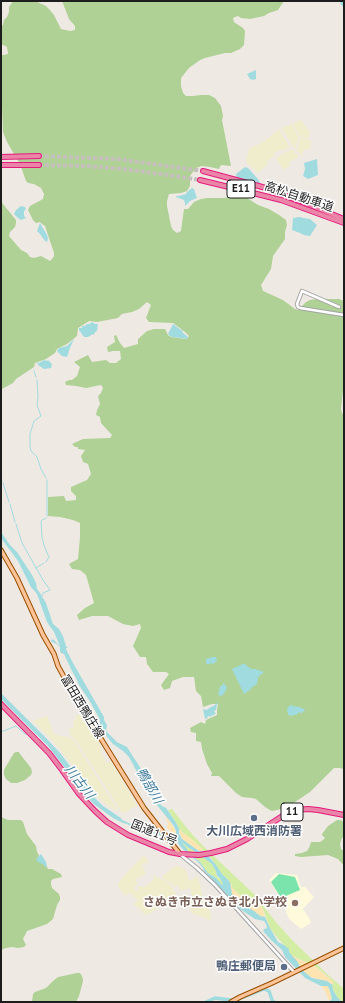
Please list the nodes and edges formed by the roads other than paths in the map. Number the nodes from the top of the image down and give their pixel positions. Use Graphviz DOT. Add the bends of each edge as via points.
graph roads {
  1 [pos="39,156"];
  2 [pos="1,157"];
  3 [pos="1,165"];
  4 [pos="39,165"];
  5 [pos="203,171"];
  6 [pos="200,180"];
  7 [pos="338,218"];
  8 [pos="344,219"];
  9 [pos="344,223"];
  10 [pos="339,306"];
  11 [pos="344,315"];
  12 [pos="1,550"];
  13 [pos="1,704"];
  14 [pos="344,815"];
  15 [pos="173,845"];
  16 [pos="169,852"];
  17 [pos="182,854"];
  18 [pos="188,858"];
  19 [pos="344,948"];
  20 [pos="295,972"];
  21 [pos="232,1002"];
  1 -- 2 [label="highway"];
  3 -- 4 [label="highway"];
  5 -- 7 [label="highway, 高松自動車道 / E11" via="266,188"];
  6 -- 7 [label="highway, 高松自動車道 / E11" via="281,200"];
  7 -- 8 [label="highway, 高松自動車道 / E11"];
  7 -- 9 [label="highway, 高松自動車道 / E11"];
  10 -- 11 [label="street" via="302,291 297,306"];
  12 -- 15 [label="main road, 富田西鴨庄線" via="76,697 144,808"];
  13 -- 16 [label="highway, 国道11号 / 11" via="49,753 79,794 98,814 128,835"];
  14 -- 18 [label="highway, 国道11号 / 11" via="318,810 296,810 227,849"];
  15 -- 16 [label="main road" via="174,852"];
  15 -- 17 [label="main road, 富田西鴨庄線"];
  16 -- 17 [label="highway, 国道11号 / 11"];
  17 -- 18 [label="highway, 国道11号 / 11"];
  18 -- 20 [label="street"];
  19 -- 20 [label="main road"];
  20 -- 21 [label="main road"];
}
